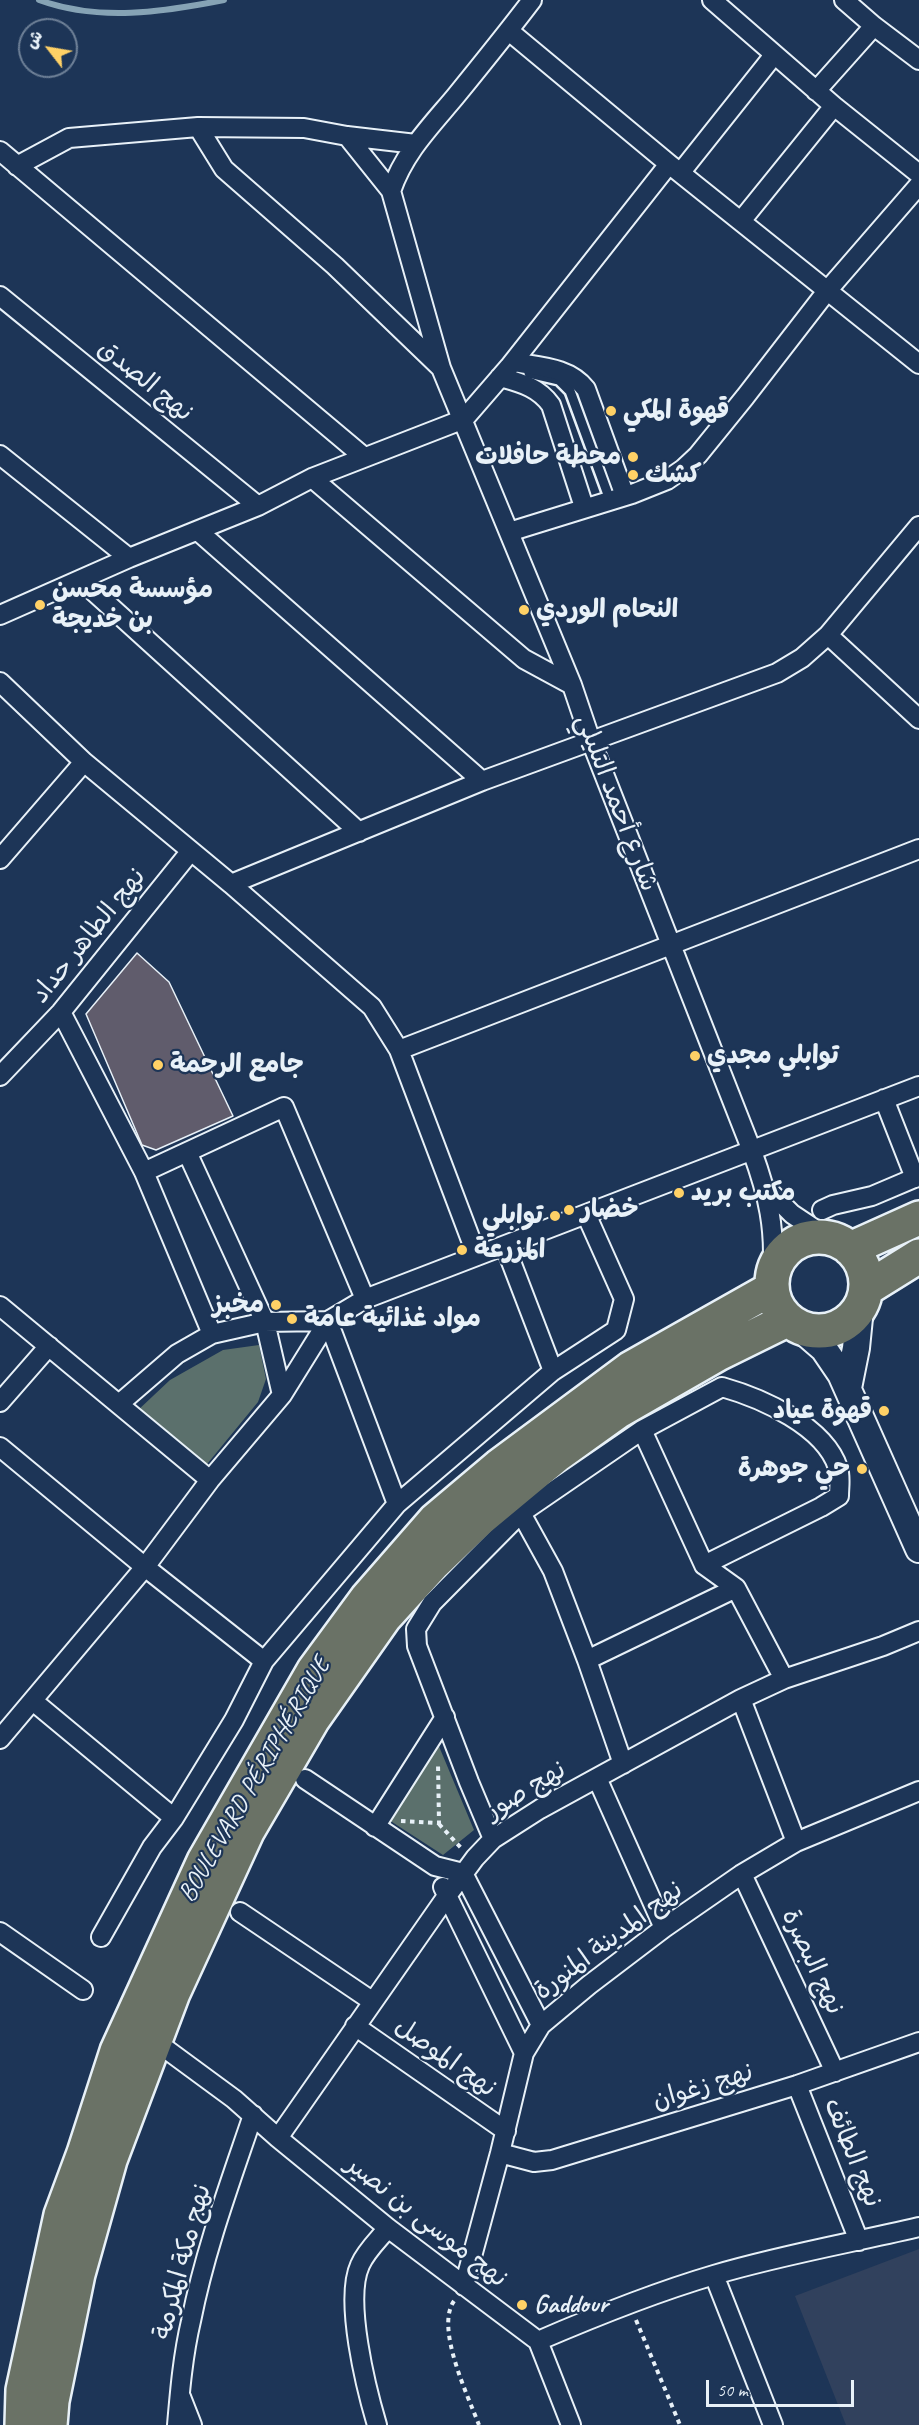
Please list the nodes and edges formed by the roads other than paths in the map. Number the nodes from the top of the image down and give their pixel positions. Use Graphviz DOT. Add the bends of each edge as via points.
graph roads {
  1 [pos="532,0"];
  2 [pos="712,0"];
  3 [pos="844,0"];
  4 [pos="873,26"];
  5 [pos="509,31"];
  6 [pos="774,55"];
  7 [pos="919,60"];
  8 [pos="816,91"];
  9 [pos="834,106"];
  10 [pos="198,127"];
  11 [pos="348,136"];
  12 [pos="416,144"];
  13 [pos="0,151"];
  14 [pos="16,166"];
  15 [pos="675,168"];
  16 [pos="919,174"];
  17 [pos="919,185"];
  18 [pos="391,192"];
  19 [pos="741,221"];
  20 [pos="827,291"];
  21 [pos="0,296"];
  22 [pos="919,364"];
  23 [pos="441,368"];
  24 [pos="507,369"];
  25 [pos="464,418"];
  26 [pos="0,454"];
  27 [pos="364,456"];
  28 [pos="312,478"];
  29 [pos="617,498"];
  30 [pos="258,506"];
  31 [pos="584,507"];
  32 [pos="919,526"];
  33 [pos="198,531"];
  34 [pos="509,532"];
  35 [pos="129,558"];
  36 [pos="81,580"];
  37 [pos="0,615"];
  38 [pos="828,635"];
  39 [pos="0,682"];
  40 [pos="572,685"];
  41 [pos="919,719"];
  42 [pos="591,741"];
  43 [pos="84,762"];
  44 [pos="482,781"];
  45 [pos="359,832"];
  46 [pos="919,849"];
  47 [pos="190,852"];
  48 [pos="0,859"];
  49 [pos="231,884"];
  50 [pos="671,945"];
  51 [pos="61,1012"];
  52 [pos="399,1050"];
  53 [pos="3,1067"];
  54 [pos="919,1086"];
  55 [pos="884,1099"];
  56 [pos="752,1151"];
  57 [pos="187,1152"];
  58 [pos="144,1172"];
  59 [pos="917,1177"];
  60 [pos="766,1188"];
  61 [pos="586,1214"];
  62 [pos="919,1218"];
  63 [pos="834,1232"];
  64 [pos="505,1246"];
  65 [pos="477,1256"];
  66 [pos="919,1256"];
  67 [pos="771,1282"];
  68 [pos="863,1298"];
  69 [pos="365,1299"];
  70 [pos="0,1306"];
  71 [pos="328,1321"];
  72 [pos="265,1322"];
  73 [pos="795,1325"];
  74 [pos="212,1335"];
  75 [pos="49,1346"];
  76 [pos="553,1371"];
  77 [pos="848,1388"];
  78 [pos="282,1395"];
  79 [pos="0,1402"];
  80 [pos="119,1404"];
  81 [pos="642,1430"];
  82 [pos="0,1447"];
  83 [pos="210,1480"];
  84 [pos="397,1504"];
  85 [pos="520,1513"];
  86 [pos="919,1549"];
  87 [pos="704,1565"];
  88 [pos="145,1567"];
  89 [pos="736,1588"];
  90 [pos="919,1631"];
  91 [pos="587,1660"];
  92 [pos="264,1661"];
  93 [pos="784,1680"];
  94 [pos="741,1699"];
  95 [pos="33,1701"];
  96 [pos="445,1717"];
  97 [pos="0,1740"];
  98 [pos="623,1764"];
  99 [pos="597,1778"];
  100 [pos="305,1779"];
  101 [pos="919,1791"];
  102 [pos="174,1818"];
  103 [pos="375,1827"];
  104 [pos="494,1839"];
  105 [pos="796,1842"];
  106 [pos="435,1866"];
  107 [pos="463,1873"];
  108 [pos="742,1874"];
  109 [pos="447,1896"];
  110 [pos="240,1912"];
  111 [pos="664,1928"];
  112 [pos="0,1932"];
  113 [pos="100,1938"];
  114 [pos="83,1990"];
  115 [pos="372,2001"];
  116 [pos="541,2025"];
  117 [pos="355,2026"];
  118 [pos="919,2042"];
  119 [pos="166,2049"];
  120 [pos="524,2053"];
  121 [pos="835,2072"];
  122 [pos="797,2085"];
  123 [pos="254,2115"];
  124 [pos="506,2131"];
  125 [pos="278,2138"];
  126 [pos="500,2153"];
  127 [pos="919,2227"];
  128 [pos="388,2228"];
  129 [pos="859,2241"];
  130 [pos="714,2275"];
  131 [pos="464,2286"];
  132 [pos="538,2340"];
  133 [pos="180,2395"];
  134 [pos="22,2425"];
  135 [pos="50,2425"];
  136 [pos="177,2425"];
  137 [pos="192,2425"];
  138 [pos="377,2425"];
  139 [pos="571,2425"];
  140 [pos="773,2425"];
  1 -- 5 [label="street"];
  2 -- 6 [label="street"];
  3 -- 4 [label="street"];
  4 -- 7 [label="street"];
  4 -- 8 [label="street"];
  5 -- 12 [label="street"];
  5 -- 15 [label="street"];
  6 -- 8 [label="street"];
  6 -- 15 [label="street"];
  8 -- 9 [label="street"];
  9 -- 16 [label="street"];
  9 -- 19 [label="street"];
  10 -- 11 [label="street" via="304,128"];
  10 -- 14 [label="street" via="69,138"];
  10 -- 23 [label="street" via="224,169 335,266"];
  11 -- 12 [label="street"];
  11 -- 18 [label="street"];
  12 -- 18 [label="street" via="399,168"];
  13 -- 14 [label="street"];
  14 -- 27 [label="street"];
  15 -- 19 [label="street"];
  15 -- 24 [label="street"];
  17 -- 20 [label="street"];
  18 -- 23 [label="street"];
  19 -- 20 [label="street"];
  20 -- 22 [label="street"];
  20 -- 29 [label="street" via="684,469 667,480"];
  21 -- 30 [label="street, نهج الصدق"];
  23 -- 25 [label="street, شارع أحمد التليلي"];
  24 -- 25 [label="street"];
  24 -- 29 [label="street" via="568,373 586,389"];
  24 -- 31 [label="street" via="540,392 551,405"];
  25 -- 27 [label="street"];
  25 -- 34 [label="street, شارع أحمد التليلي"];
  26 -- 35 [label="street"];
  27 -- 28 [label="street"];
  28 -- 30 [label="street"];
  28 -- 40 [label="street" via="524,659"];
  29 -- 31 [label="street"];
  30 -- 33 [label="street"];
  31 -- 34 [label="street"];
  32 -- 38 [label="street"];
  33 -- 35 [label="street"];
  33 -- 44 [label="street"];
  34 -- 40 [label="street, شارع أحمد التليلي"];
  35 -- 36 [label="street"];
  36 -- 37 [label="street"];
  36 -- 45 [label="street"];
  38 -- 41 [label="street"];
  38 -- 42 [label="street" via="777,673"];
  39 -- 43 [label="street"];
  40 -- 42 [label="street, شارع أحمد التليلي"];
  42 -- 44 [label="street"];
  42 -- 50 [label="street, شارع أحمد التليلي"];
  43 -- 47 [label="street"];
  43 -- 48 [label="street"];
  44 -- 45 [label="street"];
  45 -- 49 [label="street"];
  46 -- 50 [label="street"];
  47 -- 49 [label="street"];
  47 -- 51 [label="street, نهج الطاهر حداد"];
  49 -- 52 [label="street" via="372,1007"];
  50 -- 52 [label="street"];
  50 -- 56 [label="street, شارع أحمد التليلي"];
  51 -- 53 [label="street, نهج الطاهر حداد"];
  51 -- 58 [label="street"];
  52 -- 65 [label="street"];
  54 -- 55 [label="street"];
  55 -- 56 [label="street"];
  55 -- 59 [label="street"];
  56 -- 60 [label="street, شارع أحمد التليلي"];
  56 -- 61 [label="street"];
  57 -- 58 [label="street"];
  57 -- 69 [label="street" via="284,1107"];
  57 -- 72 [label="street"];
  58 -- 74 [label="street"];
  59 -- 63 [label="street" via="872,1196 833,1205"];
  60 -- 63 [label="street" via="792,1215"];
  60 -- 67 [label="street" via="772,1226"];
  61 -- 64 [label="street"];
  61 -- 76 [label="street" via="624,1299 616,1330"];
  62 -- 63 [label="highway"];
  63 -- 67 [label="highway" via="799,1241 786,1250 777,1262"];
  63 -- 68 [label="highway" via="862,1267"];
  64 -- 65 [label="street"];
  64 -- 76 [label="street"];
  65 -- 69 [label="street"];
  66 -- 68 [label="highway"];
  67 -- 73 [label="highway" via="776,1306"];
  67 -- 134 [label="highway, BOULEVARD PÉRIPHÉRIQUE" via="631,1368 499,1466 435,1520 367,1598 314,1670 204,1861 117,2051 61,2215 23,2390"];
  68 -- 73 [label="highway" via="850,1321 835,1329 819,1332"];
  68 -- 77 [label="street"];
  69 -- 71 [label="street"];
  70 -- 75 [label="street"];
  71 -- 72 [label="street"];
  71 -- 78 [label="street"];
  71 -- 84 [label="street"];
  72 -- 74 [label="street"];
  72 -- 78 [label="street"];
  73 -- 77 [label="street" via="832,1361"];
  73 -- 135 [label="highway, BOULEVARD PÉRIPHÉRIQUE" via="717,1354 617,1412 532,1475 434,1563 384,1618 326,1700 247,1833 172,1993 110,2160 78,2274"];
  74 -- 80 [label="street" via="177,1354"];
  75 -- 79 [label="street"];
  75 -- 80 [label="street"];
  76 -- 84 [label="street"];
  77 -- 86 [label="street"];
  78 -- 83 [label="street"];
  80 -- 83 [label="street"];
  81 -- 85 [label="street"];
  81 -- 87 [label="street"];
  81 -- 87 [label="street" via="722,1387 743,1393 792,1418 820,1438 837,1465 839,1496 832,1502"];
  82 -- 88 [label="street"];
  83 -- 88 [label="street"];
  84 -- 92 [label="street"];
  85 -- 91 [label="street" via="553,1571"];
  85 -- 96 [label="street" via="432,1603 416,1629 417,1646"];
  87 -- 89 [label="street"];
  88 -- 92 [label="street"];
  88 -- 95 [label="street"];
  89 -- 91 [label="street"];
  89 -- 93 [label="street"];
  90 -- 93 [label="street, نهج صور"];
  91 -- 98 [label="street"];
  92 -- 102 [label="street" via="234,1720"];
  93 -- 94 [label="street, نهج صور"];
  94 -- 98 [label="street, نهج صور"];
  94 -- 105 [label="street"];
  95 -- 97 [label="street"];
  95 -- 102 [label="street"];
  96 -- 103 [label="street"];
  96 -- 104 [label="street"];
  98 -- 99 [label="street, نهج صور"];
  99 -- 104 [label="street, نهج صور"];
  99 -- 111 [label="street"];
  100 -- 103 [label="street"];
  101 -- 105 [label="street, نهج المدينة المنورة"];
  102 -- 113 [label="street" via="152,1847"];
  103 -- 106 [label="street"];
  104 -- 107 [label="street, نهج صور"];
  105 -- 108 [label="street, نهج المدينة المنورة"];
  106 -- 107 [label="street"];
  106 -- 109 [label="street"];
  107 -- 109 [label="street, نهج صور"];
  107 -- 116 [label="street"];
  108 -- 111 [label="street, نهج المدينة المنورة"];
  108 -- 121 [label="street, نهج البصرة"];
  109 -- 115 [label="street, نهج صور"];
  109 -- 120 [label="street"];
  110 -- 115 [label="street"];
  111 -- 116 [label="street, نهج المدينة المنورة"];
  112 -- 114 [label="street"];
  115 -- 117 [label="street, نهج صور"];
  116 -- 120 [label="street, نهج المدينة المنورة"];
  117 -- 124 [label="street, نهج الموصل"];
  117 -- 125 [label="street, نهج صور"];
  118 -- 121 [label="street, نهج زغوان"];
  119 -- 123 [label="street, نهج موسى بن نصير"];
  120 -- 124 [label="street, نهج المدينة المنورة"];
  121 -- 122 [label="street, نهج زغوان"];
  122 -- 126 [label="street, نهج زغوان" via="552,2160 534,2162"];
  122 -- 129 [label="street, نهج الطائف"];
  123 -- 125 [label="street, نهج موسى بن نصير"];
  123 -- 133 [label="street, نهج مكة المكرمة" via="197,2292"];
  124 -- 126 [label="street, نهج المدينة المنورة"];
  125 -- 128 [label="street, نهج موسى بن نصير"];
  126 -- 131 [label="street, نهج المدينة المنورة"];
  127 -- 129 [label="street"];
  128 -- 131 [label="street, نهج موسى بن نصير"];
  128 -- 138 [label="street" via="364,2258 355,2282 360,2349"];
  129 -- 130 [label="street"];
  130 -- 132 [label="street" via="628,2302"];
  130 -- 140 [label="street"];
  131 -- 132 [label="street, نهج موسى بن نصير"];
  132 -- 139 [label="street"];
  133 -- 136 [label="street, نهج مكة المكرمة"];
  133 -- 137 [label="street"];
}
